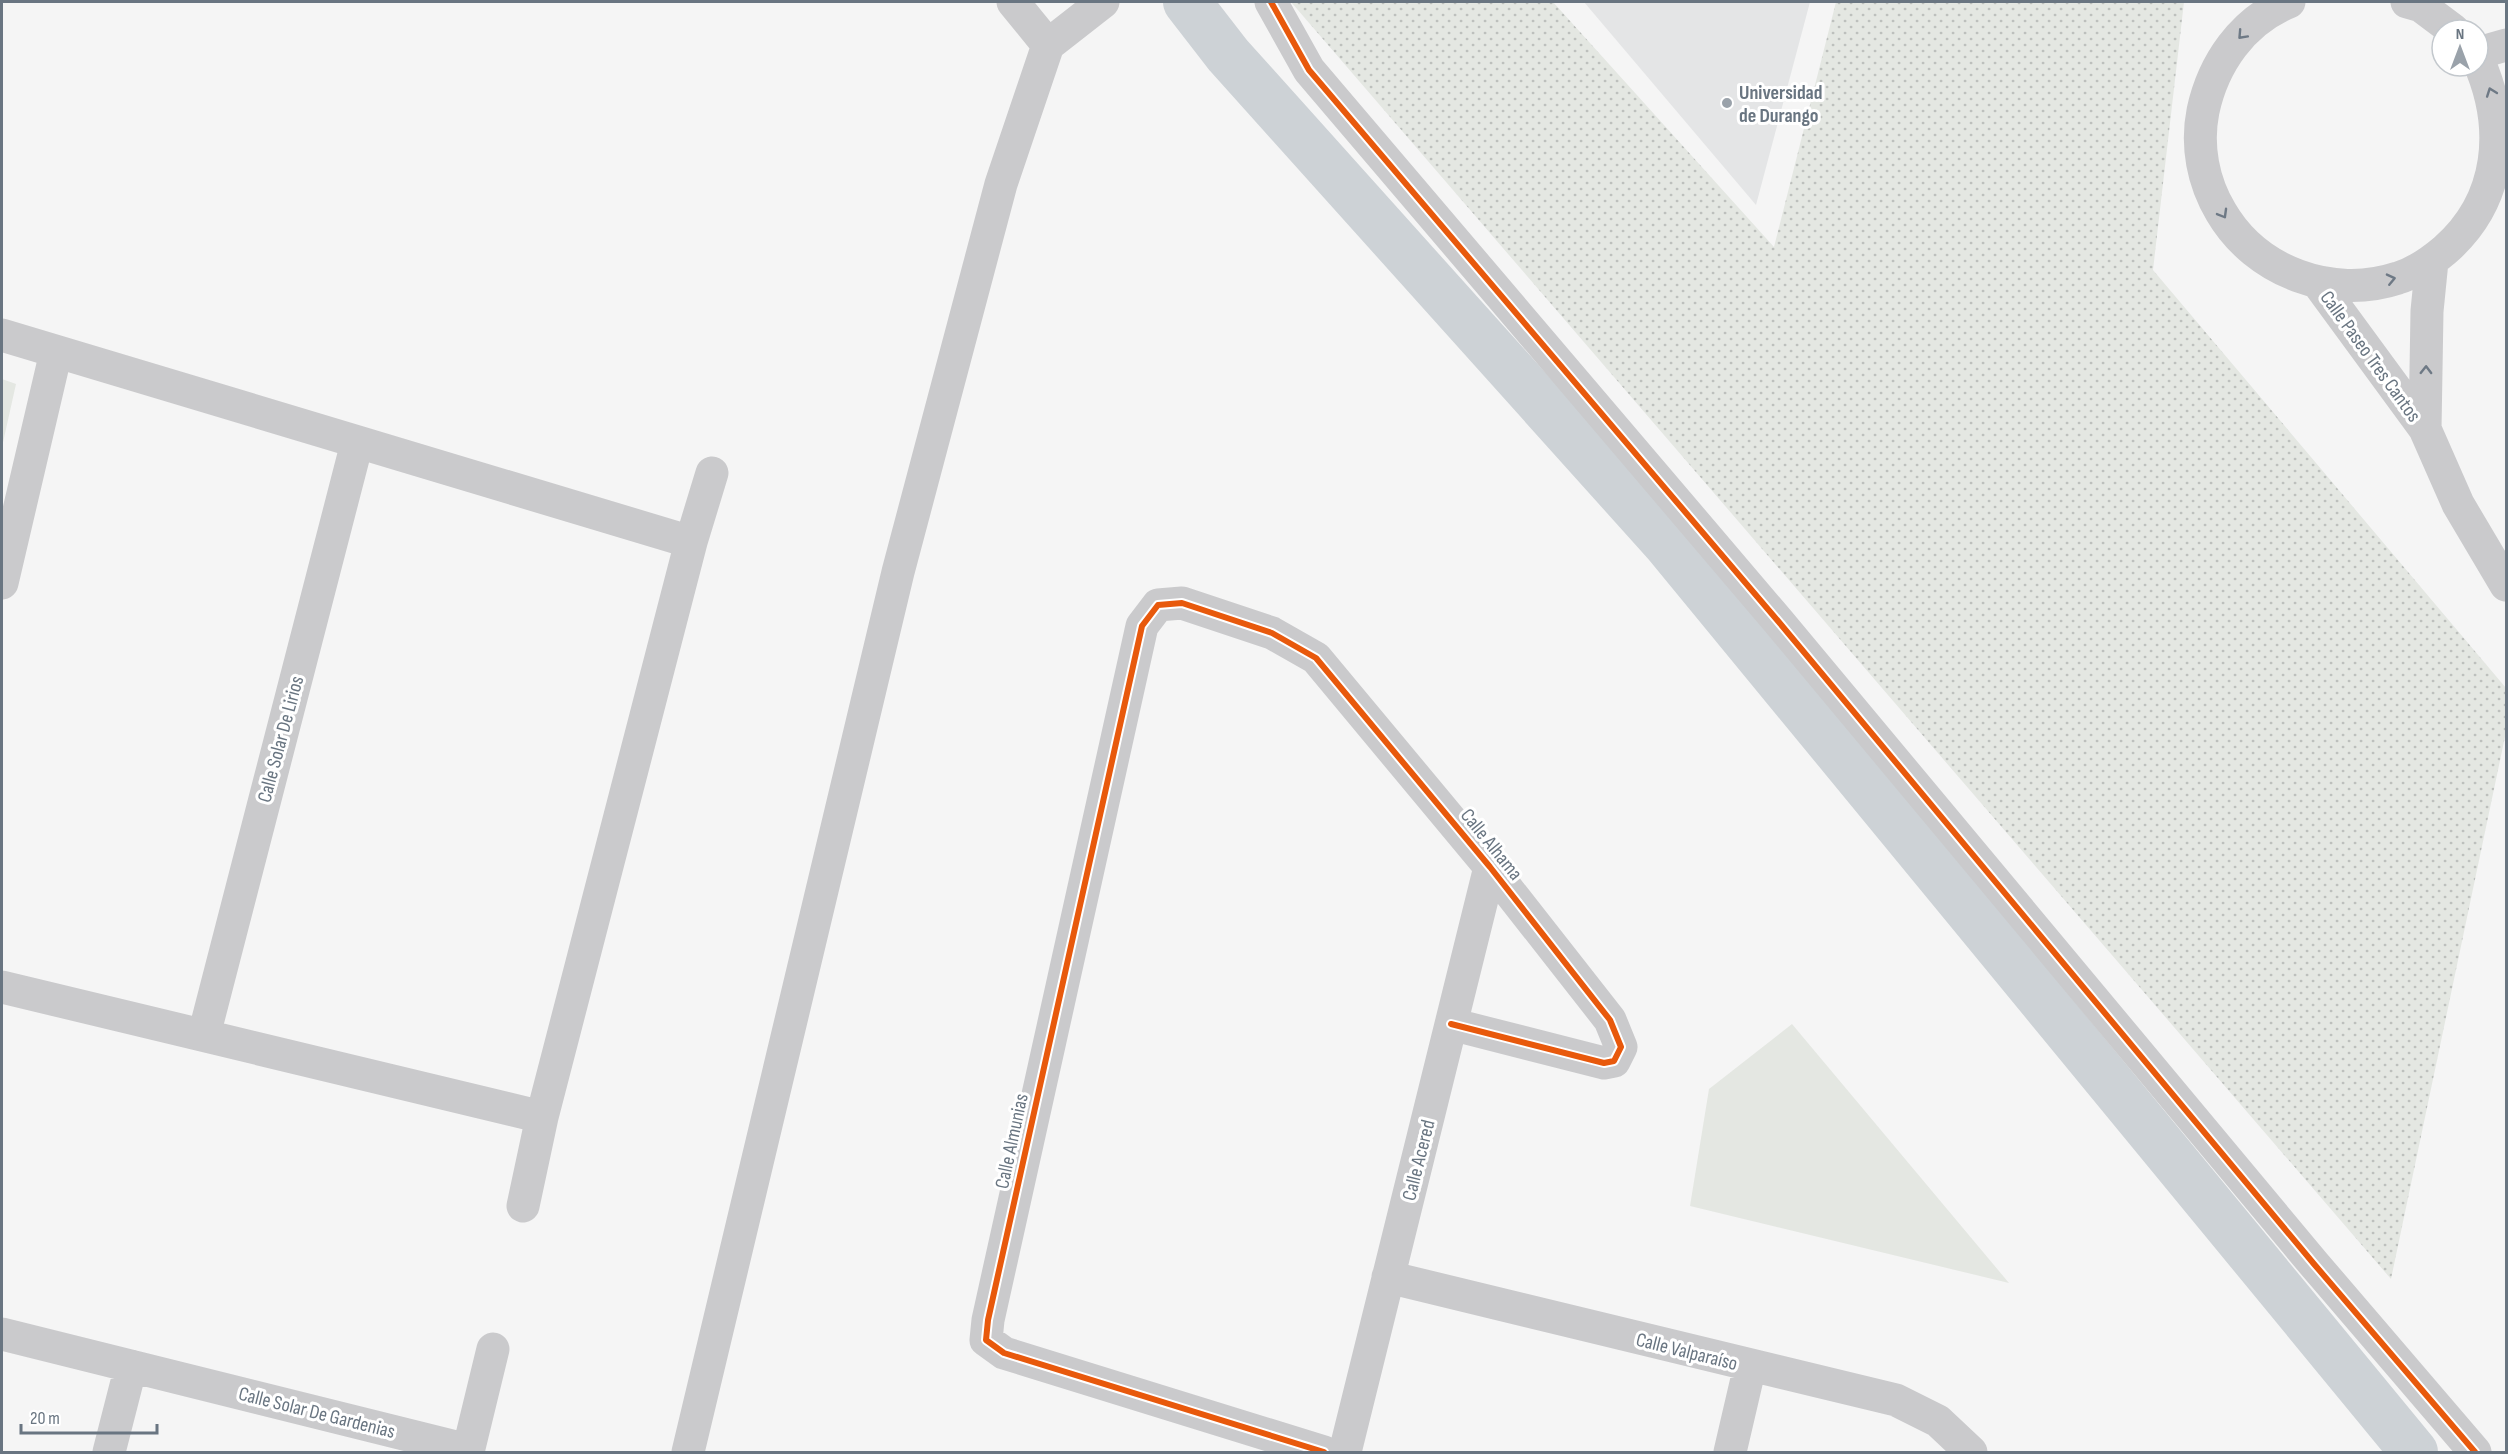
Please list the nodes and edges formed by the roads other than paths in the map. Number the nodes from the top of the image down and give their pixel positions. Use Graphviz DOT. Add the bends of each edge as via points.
graph roads {
  1 [pos="1013,2"];
  2 [pos="1103,2"];
  3 [pos="1271,2"];
  4 [pos="2285,2"];
  5 [pos="2407,2"];
  6 [pos="2437,18"];
  7 [pos="1048,45"];
  8 [pos="2506,45"];
  9 [pos="2490,50"];
  10 [pos="2485,78"];
  11 [pos="2501,167"];
  12 [pos="2432,261"];
  13 [pos="2318,282"];
  14 [pos="2,335"];
  15 [pos="57,352"];
  16 [pos="2425,429"];
  17 [pos="357,443"];
  18 [pos="712,473"];
  19 [pos="691,542"];
  20 [pos="2,583"];
  21 [pos="2506,585"];
  22 [pos="1158,605"];
  23 [pos="1490,867"];
  24 [pos="2,987"];
  25 [pos="1451,1024"];
  26 [pos="204,1035"];
  27 [pos="542,1117"];
  28 [pos="523,1206"];
  29 [pos="1388,1277"];
  30 [pos="2,1334"];
  31 [pos="493,1349"];
  32 [pos="131,1366"];
  33 [pos="1750,1366"];
  34 [pos="468,1451"];
  35 [pos="109,1452"];
  36 [pos="688,1452"];
  37 [pos="1324,1452"];
  38 [pos="1345,1452"];
  39 [pos="1730,1452"];
  40 [pos="1971,1452"];
  41 [pos="2475,1452"];
  1 -- 7 [label="street"];
  2 -- 7 [label="street"];
  3 -- 41 [label="street" via="1309,70 1778,621"];
  4 -- 13 [label="street, one-way" via="2246,30 2222,58 2207,90 2200,125 2202,161 2211,195 2229,226 2254,252 2284,271"];
  5 -- 6 [label="street" via="2421,6"];
  7 -- 36 [label="street" via="1001,184 898,572"];
  8 -- 9 [label="street"];
  11 -- 10 [label="street, one-way" via="2494,100"];
  11 -- 12 [label="street" via="2468,227"];
  13 -- 12 [label="street, one-way" via="2359,286 2399,278"];
  16 -- 12 [label="street, Calle Paseo Tres Cantos, one-way"];
  13 -- 16 [label="street, Calle Paseo Tres Cantos"];
  14 -- 15 [label="street"];
  15 -- 17 [label="street"];
  15 -- 20 [label="street"];
  16 -- 21 [label="street, Calle Paseo Tres Cantos" via="2458,504"];
  17 -- 19 [label="street"];
  17 -- 26 [label="street, Calle Solar De Lirios"];
  18 -- 19 [label="street"];
  19 -- 27 [label="street"];
  22 -- 23 [label="street, Calle Alhama" via="1182,603 1272,633 1316,658"];
  22 -- 37 [label="street, Calle Almunias" via="1142,626 986,1340 1004,1353"];
  23 -- 25 [label="street, Calle Acered"];
  23 -- 25 [label="street, Calle Alhama" via="1610,1020 1621,1047 1614,1061 1604,1063"];
  24 -- 26 [label="street"];
  25 -- 29 [label="street, Calle Acered"];
  26 -- 27 [label="street"];
  27 -- 28 [label="street"];
  29 -- 33 [label="street, Calle Valparaíso"];
  29 -- 38 [label="street, Calle Acered"];
  30 -- 32 [label="street, Calle Solar De Gardenias"];
  31 -- 34 [label="street, Calle Solar De Gardenias"];
  32 -- 34 [label="street, Calle Solar De Gardenias"];
  32 -- 35 [label="street"];
  33 -- 39 [label="street"];
  33 -- 40 [label="street, Calle Valparaíso" via="1896,1400 1938,1421"];
}
